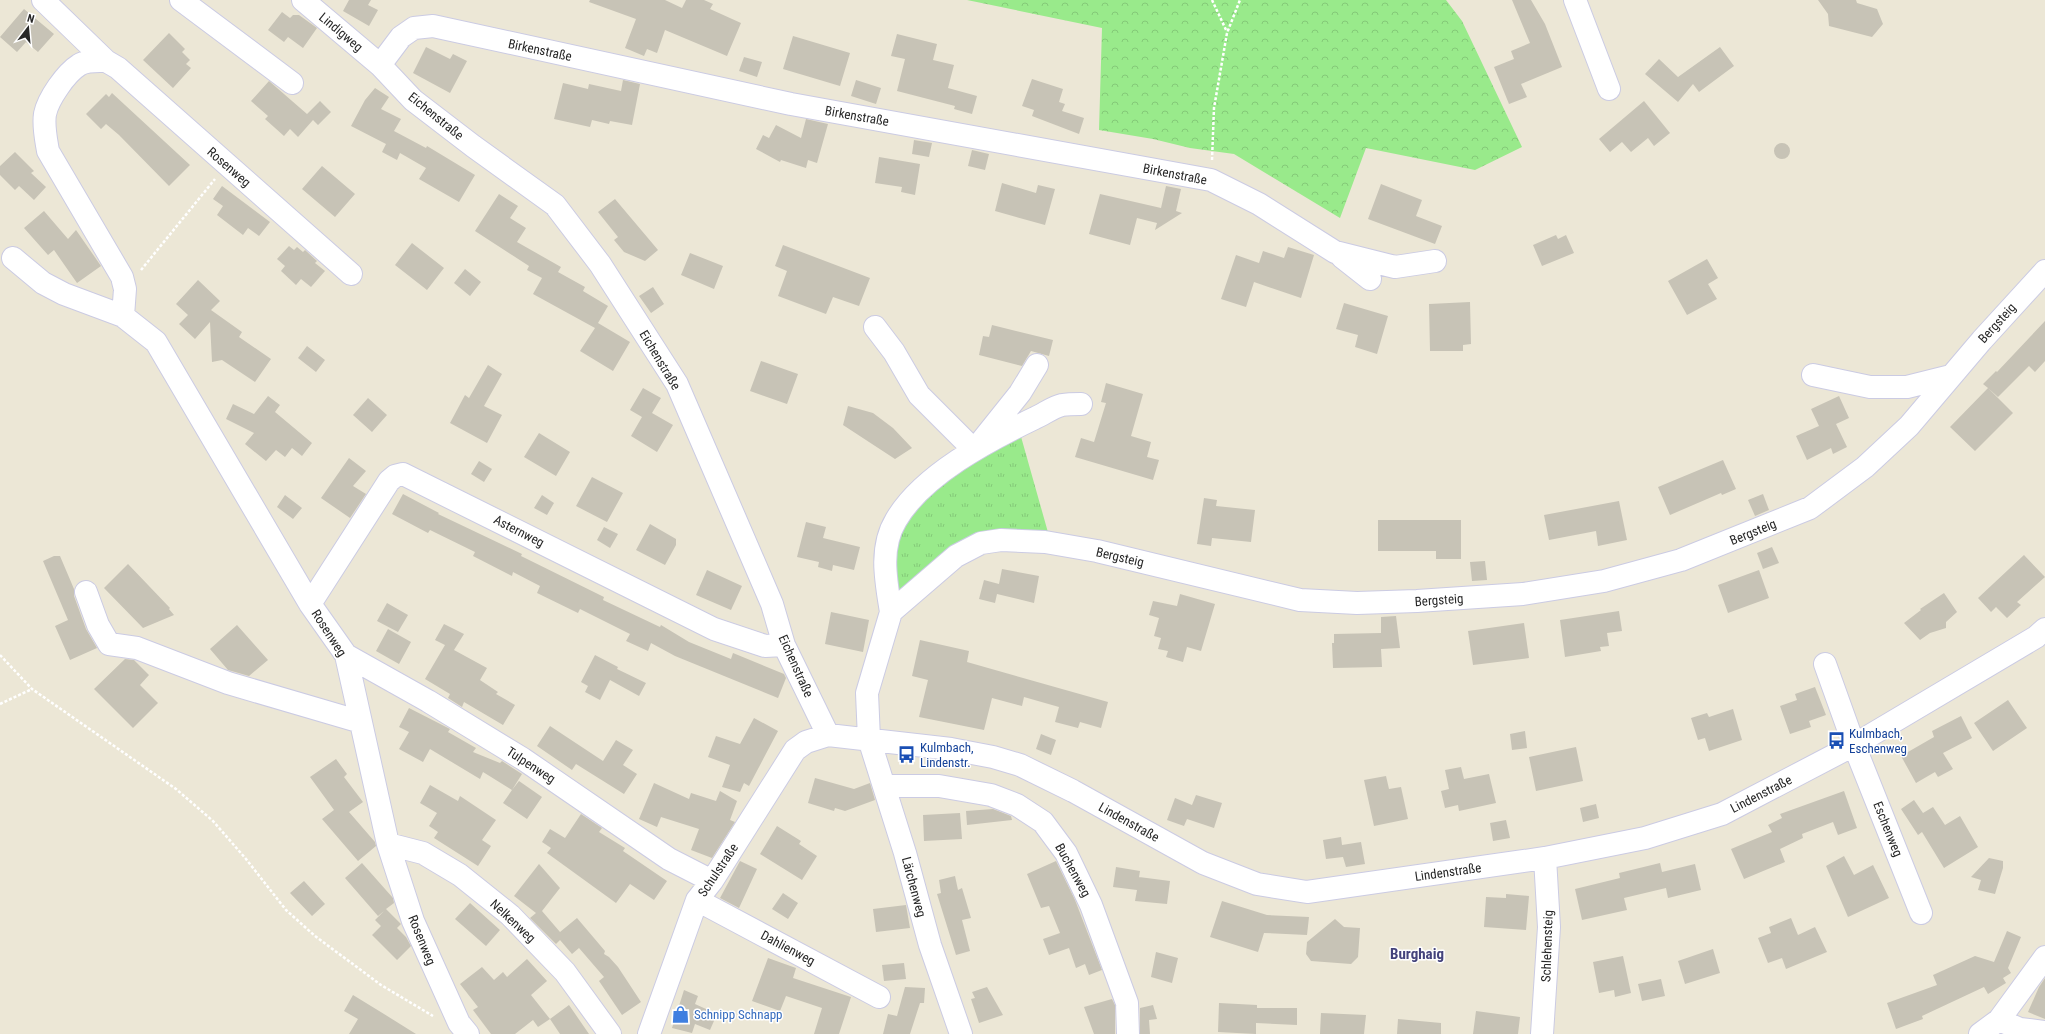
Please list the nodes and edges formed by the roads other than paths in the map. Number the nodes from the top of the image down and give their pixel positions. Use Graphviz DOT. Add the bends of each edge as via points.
graph roads {
  1 [pos="43,0"];
  2 [pos="181,0"];
  3 [pos="303,0"];
  4 [pos="1575,0"];
  5 [pos="106,61"];
  6 [pos="380,65"];
  7 [pos="292,84"];
  8 [pos="1609,89"];
  9 [pos="1335,252"];
  10 [pos="13,258"];
  11 [pos="1435,261"];
  12 [pos="2045,271"];
  13 [pos="351,274"];
  14 [pos="1370,279"];
  15 [pos="123,316"];
  16 [pos="874,327"];
  17 [pos="1037,365"];
  18 [pos="1813,375"];
  19 [pos="1951,376"];
  20 [pos="1081,404"];
  21 [pos="974,450"];
  22 [pos="86,592"];
  23 [pos="310,604"];
  24 [pos="891,612"];
  25 [pos="2045,629"];
  26 [pos="784,645"];
  27 [pos="346,655"];
  28 [pos="1825,664"];
  29 [pos="361,722"];
  30 [pos="828,735"];
  31 [pos="870,739"];
  32 [pos="1854,745"];
  33 [pos="885,786"];
  34 [pos="388,844"];
  35 [pos="1545,858"];
  36 [pos="712,881"];
  37 [pos="697,900"];
  38 [pos="1921,913"];
  39 [pos="2045,957"];
  40 [pos="880,997"];
  41 [pos="1999,1020"];
  42 [pos="464,1029"];
  43 [pos="2020,1032"];
  44 [pos="2045,1032"];
  45 [pos="610,1034"];
  46 [pos="649,1034"];
  47 [pos="962,1034"];
  48 [pos="1128,1034"];
  49 [pos="1542,1034"];
  50 [pos="1980,1034"];
  1 -- 5 [label="street, Rosenweg"];
  2 -- 7 [label="street"];
  3 -- 6 [label="street, Lindigweg"];
  4 -- 8 [label="street"];
  5 -- 13 [label="street, Rosenweg" via="118,68"];
  5 -- 15 [label="street" via="79,64 54,92 45,113 45,134 48,151 117,268 125,289"];
  6 -- 9 [label="street, Birkenstraße" via="401,37 414,28 433,26 791,104 1211,180 1259,204"];
  6 -- 26 [label="street, Eichenstraße" via="414,100 555,205 600,264 677,384 772,604"];
  9 -- 11 [label="street, Birkenstraße" via="1395,267"];
  9 -- 14 [label="street, Birkenstraße"];
  10 -- 15 [label="street, Rosenweg" via="43,283 64,294"];
  12 -- 19 [label="street, Bergsteig"];
  15 -- 23 [label="street, Rosenweg" via="156,342"];
  16 -- 21 [label="street" via="894,352 919,396"];
  17 -- 21 [label="street" via="1020,393"];
  18 -- 19 [label="street" via="1870,387 1907,387"];
  19 -- 24 [label="street, Bergsteig" via="1909,426 1865,467 1810,508 1681,560 1604,581 1523,594 1417,602 1357,603 1300,600 1097,552 1045,542 1001,540 981,543 956,556"];
  20 -- 21 [label="street" via="1062,405"];
  21 -- 24 [label="street" via="937,475 912,499 896,520 885,551"];
  22 -- 29 [label="street" via="98,625 109,644 137,648 228,683"];
  23 -- 26 [label="street, Asternweg" via="389,481 403,474 714,629 765,646"];
  23 -- 27 [label="street, Rosenweg"];
  24 -- 31 [label="street" via="867,693"];
  25 -- 32 [label="street, Lindenstraße" via="2036,637"];
  26 -- 30 [label="street, Eichenstraße"];
  27 -- 29 [label="street, Rosenweg"];
  27 -- 36 [label="street, Tulpenweg" via="523,759 669,859"];
  28 -- 32 [label="street, Eschenweg"];
  29 -- 34 [label="street, Rosenweg"];
  30 -- 31 [label="street, Lindenstraße"];
  30 -- 36 [label="street, Schulstraße" via="806,742 795,750"];
  31 -- 33 [label="street, Lärchenweg"];
  31 -- 35 [label="street, Lindenstraße" via="951,749 1020,765 1073,791 1203,863 1257,884 1307,892"];
  32 -- 35 [label="street, Lindenstraße" via="1722,814 1645,838"];
  32 -- 38 [label="street, Eschenweg"];
  33 -- 47 [label="street, Lärchenweg" via="930,945"];
  33 -- 48 [label="street, Buchenweg" via="939,786 990,795 1017,805 1043,822 1066,853 1091,905 1127,1003"];
  34 -- 42 [label="street, Rosenweg" via="414,921"];
  34 -- 45 [label="street, Nelkenweg" via="423,853 460,875 510,915 565,972"];
  35 -- 49 [label="street, Schlehensteig" via="1549,927"];
  36 -- 37 [label="street, Schulstraße"];
  37 -- 40 [label="street, Dahlienweg"];
  37 -- 46 [label="street, Schulstraße"];
  39 -- 41 [label="street"];
  41 -- 43 [label="street"];
  41 -- 50 [label="street"];
  43 -- 44 [label="street"];
}
